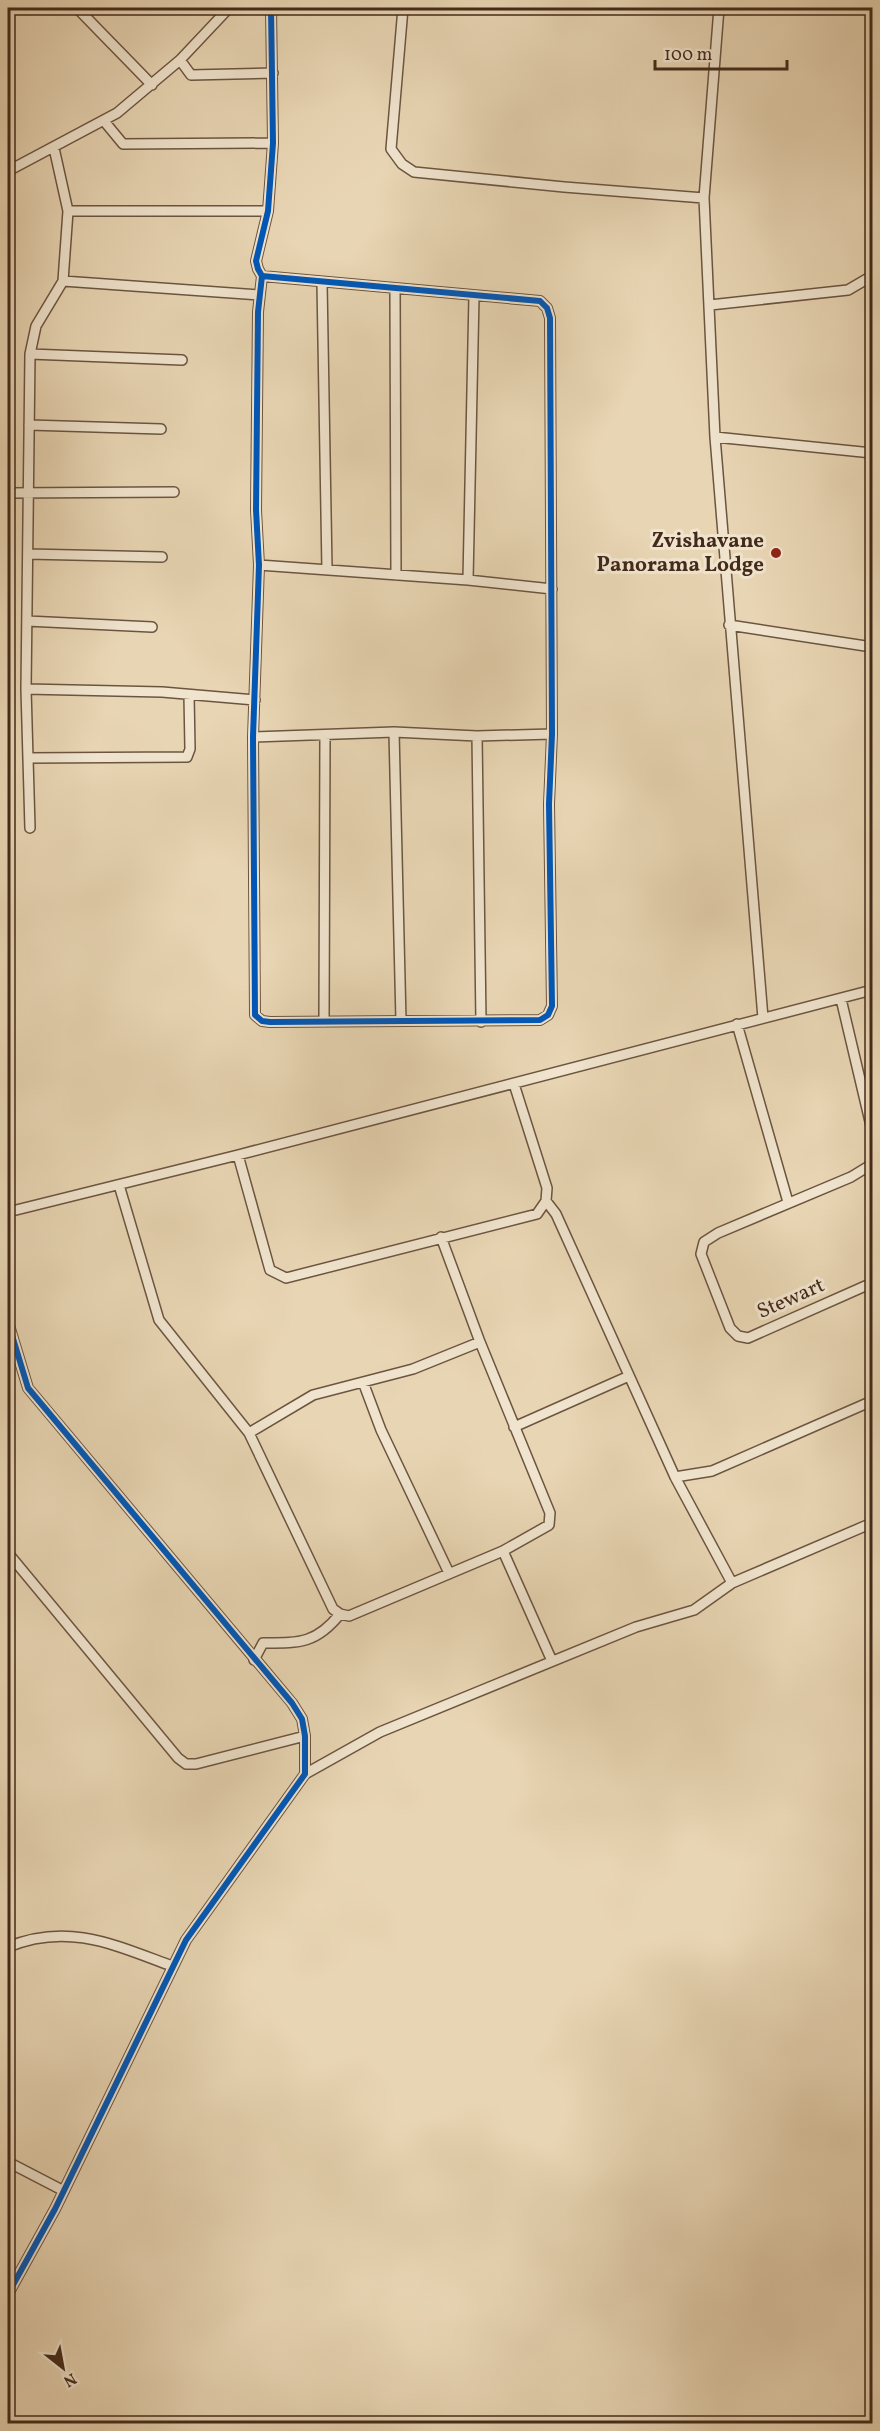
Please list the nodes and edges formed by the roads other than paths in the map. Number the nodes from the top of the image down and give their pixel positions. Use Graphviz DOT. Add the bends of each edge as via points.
graph roads {
  1 [pos="77,8"];
  2 [pos="229,8"];
  3 [pos="271,8"];
  4 [pos="403,8"];
  5 [pos="719,8"];
  6 [pos="180,60"];
  7 [pos="273,73"];
  8 [pos="152,85"];
  9 [pos="104,121"];
  10 [pos="273,143"];
  11 [pos="54,148"];
  12 [pos="8,171"];
  13 [pos="704,198"];
  14 [pos="68,211"];
  15 [pos="268,211"];
  16 [pos="262,276"];
  17 [pos="873,276"];
  18 [pos="63,281"];
  19 [pos="322,283"];
  20 [pos="395,289"];
  21 [pos="259,295"];
  22 [pos="474,296"];
  23 [pos="710,305"];
  24 [pos="30,354"];
  25 [pos="182,360"];
  26 [pos="29,425"];
  27 [pos="162,429"];
  28 [pos="715,437"];
  29 [pos="873,453"];
  30 [pos="174,492"];
  31 [pos="8,493"];
  32 [pos="28,493"];
  33 [pos="27,554"];
  34 [pos="162,556"];
  35 [pos="259,565"];
  36 [pos="327,570"];
  37 [pos="396,575"];
  38 [pos="468,580"];
  39 [pos="552,589"];
  40 [pos="27,621"];
  41 [pos="729,625"];
  42 [pos="152,627"];
  43 [pos="873,647"];
  44 [pos="26,689"];
  45 [pos="189,695"];
  46 [pos="255,700"];
  47 [pos="394,732"];
  48 [pos="552,734"];
  49 [pos="325,735"];
  50 [pos="477,736"];
  51 [pos="253,737"];
  52 [pos="28,758"];
  53 [pos="30,828"];
  54 [pos="873,990"];
  55 [pos="841,999"];
  56 [pos="763,1018"];
  57 [pos="401,1021"];
  58 [pos="324,1022"];
  59 [pos="481,1022"];
  60 [pos="738,1024"];
  61 [pos="514,1084"];
  62 [pos="873,1130"];
  63 [pos="238,1155"];
  64 [pos="873,1160"];
  65 [pos="119,1185"];
  66 [pos="546,1201"];
  67 [pos="788,1202"];
  68 [pos="8,1212"];
  69 [pos="441,1237"];
  70 [pos="873,1283"];
  71 [pos="8,1322"];
  72 [pos="480,1342"];
  73 [pos="629,1376"];
  74 [pos="363,1382"];
  75 [pos="873,1401"];
  76 [pos="514,1427"];
  77 [pos="249,1433"];
  78 [pos="675,1477"];
  79 [pos="873,1523"];
  80 [pos="503,1551"];
  81 [pos="8,1553"];
  82 [pos="449,1573"];
  83 [pos="732,1583"];
  84 [pos="340,1614"];
  85 [pos="254,1660"];
  86 [pos="552,1661"];
  87 [pos="305,1736"];
  88 [pos="305,1774"];
  89 [pos="8,1947"];
  90 [pos="172,1966"];
  91 [pos="8,2162"];
  92 [pos="64,2192"];
  93 [pos="8,2294"];
  1 -- 8 [label="street"];
  2 -- 6 [label="street"];
  3 -- 7 [label="street"];
  4 -- 13 [label="street" via="392,149 402,164 414,172"];
  5 -- 13 [label="street"];
  6 -- 7 [label="street" via="191,75"];
  6 -- 8 [label="street"];
  7 -- 10 [label="street"];
  8 -- 9 [label="street"];
  9 -- 10 [label="street" via="123,144"];
  9 -- 11 [label="street"];
  10 -- 15 [label="street"];
  11 -- 12 [label="street"];
  11 -- 14 [label="street"];
  13 -- 23 [label="street"];
  14 -- 15 [label="street"];
  14 -- 18 [label="street"];
  15 -- 16 [label="street" via="256,261"];
  16 -- 19 [label="street"];
  16 -- 21 [label="street"];
  17 -- 23 [label="street" via="848,290"];
  18 -- 21 [label="street"];
  18 -- 24 [label="street" via="36,326"];
  19 -- 20 [label="street"];
  19 -- 36 [label="street"];
  20 -- 22 [label="street"];
  20 -- 37 [label="street"];
  21 -- 35 [label="street"];
  22 -- 38 [label="street"];
  22 -- 39 [label="street" via="540,301 550,318"];
  23 -- 28 [label="street"];
  24 -- 25 [label="street"];
  24 -- 26 [label="street"];
  26 -- 27 [label="street"];
  26 -- 32 [label="street"];
  28 -- 29 [label="street"];
  28 -- 41 [label="street"];
  30 -- 32 [label="street"];
  31 -- 32 [label="street"];
  32 -- 33 [label="street"];
  33 -- 34 [label="street"];
  33 -- 40 [label="street"];
  35 -- 36 [label="street"];
  35 -- 46 [label="street"];
  36 -- 37 [label="street"];
  37 -- 38 [label="street"];
  38 -- 39 [label="street"];
  39 -- 48 [label="street"];
  40 -- 42 [label="street"];
  40 -- 44 [label="street"];
  41 -- 43 [label="street"];
  41 -- 56 [label="street"];
  44 -- 45 [label="street"];
  44 -- 52 [label="street"];
  45 -- 46 [label="street"];
  45 -- 52 [label="street" via="187,757"];
  46 -- 51 [label="street"];
  47 -- 49 [label="street"];
  47 -- 50 [label="street"];
  47 -- 57 [label="street"];
  48 -- 50 [label="street"];
  48 -- 59 [label="street" via="552,1006 540,1020"];
  49 -- 51 [label="street"];
  49 -- 58 [label="street"];
  50 -- 59 [label="street"];
  51 -- 58 [label="street" via="255,1015 270,1022"];
  52 -- 53 [label="street"];
  54 -- 55 [label="street"];
  55 -- 56 [label="street"];
  55 -- 62 [label="street"];
  56 -- 60 [label="street"];
  57 -- 58 [label="street"];
  57 -- 59 [label="street"];
  60 -- 61 [label="street"];
  60 -- 67 [label="street"];
  61 -- 63 [label="street"];
  61 -- 66 [label="street" via="547,1188"];
  63 -- 65 [label="street"];
  63 -- 69 [label="street" via="270,1270 278,1276 286,1278"];
  64 -- 67 [label="street" via="851,1177"];
  65 -- 68 [label="street"];
  65 -- 77 [label="street" via="159,1320"];
  66 -- 69 [label="street" via="537,1214"];
  66 -- 73 [label="street" via="556,1214"];
  67 -- 70 [label="street, Stewart" via="704,1242 701,1254 730,1328 738,1336 748,1338"];
  69 -- 72 [label="street"];
  71 -- 85 [label="street" via="28,1388"];
  72 -- 74 [label="street" via="413,1369"];
  72 -- 76 [label="street"];
  73 -- 76 [label="street"];
  73 -- 78 [label="street"];
  74 -- 77 [label="street" via="313,1395"];
  74 -- 82 [label="street" via="381,1430"];
  75 -- 78 [label="street" via="712,1471"];
  76 -- 80 [label="street" via="550,1514 549,1525"];
  77 -- 84 [label="street" via="333,1609"];
  78 -- 83 [label="street"];
  79 -- 83 [label="street"];
  80 -- 82 [label="street"];
  80 -- 86 [label="street"];
  81 -- 87 [label="street" via="186,1764"];
  82 -- 84 [label="street" via="349,1616"];
  83 -- 86 [label="street" via="694,1610 636,1627"];
  84 -- 85 [label="street" via="327,1630 300,1643 263,1643"];
  85 -- 87 [label="street" via="292,1703 302,1719"];
  86 -- 88 [label="street" via="380,1732"];
  87 -- 88 [label="street"];
  88 -- 90 [label="street" via="186,1940"];
  89 -- 90 [label="street" via="28,1939 75,1935 99,1939"];
  90 -- 92 [label="street"];
  91 -- 92 [label="street"];
  92 -- 93 [label="street"];
}
